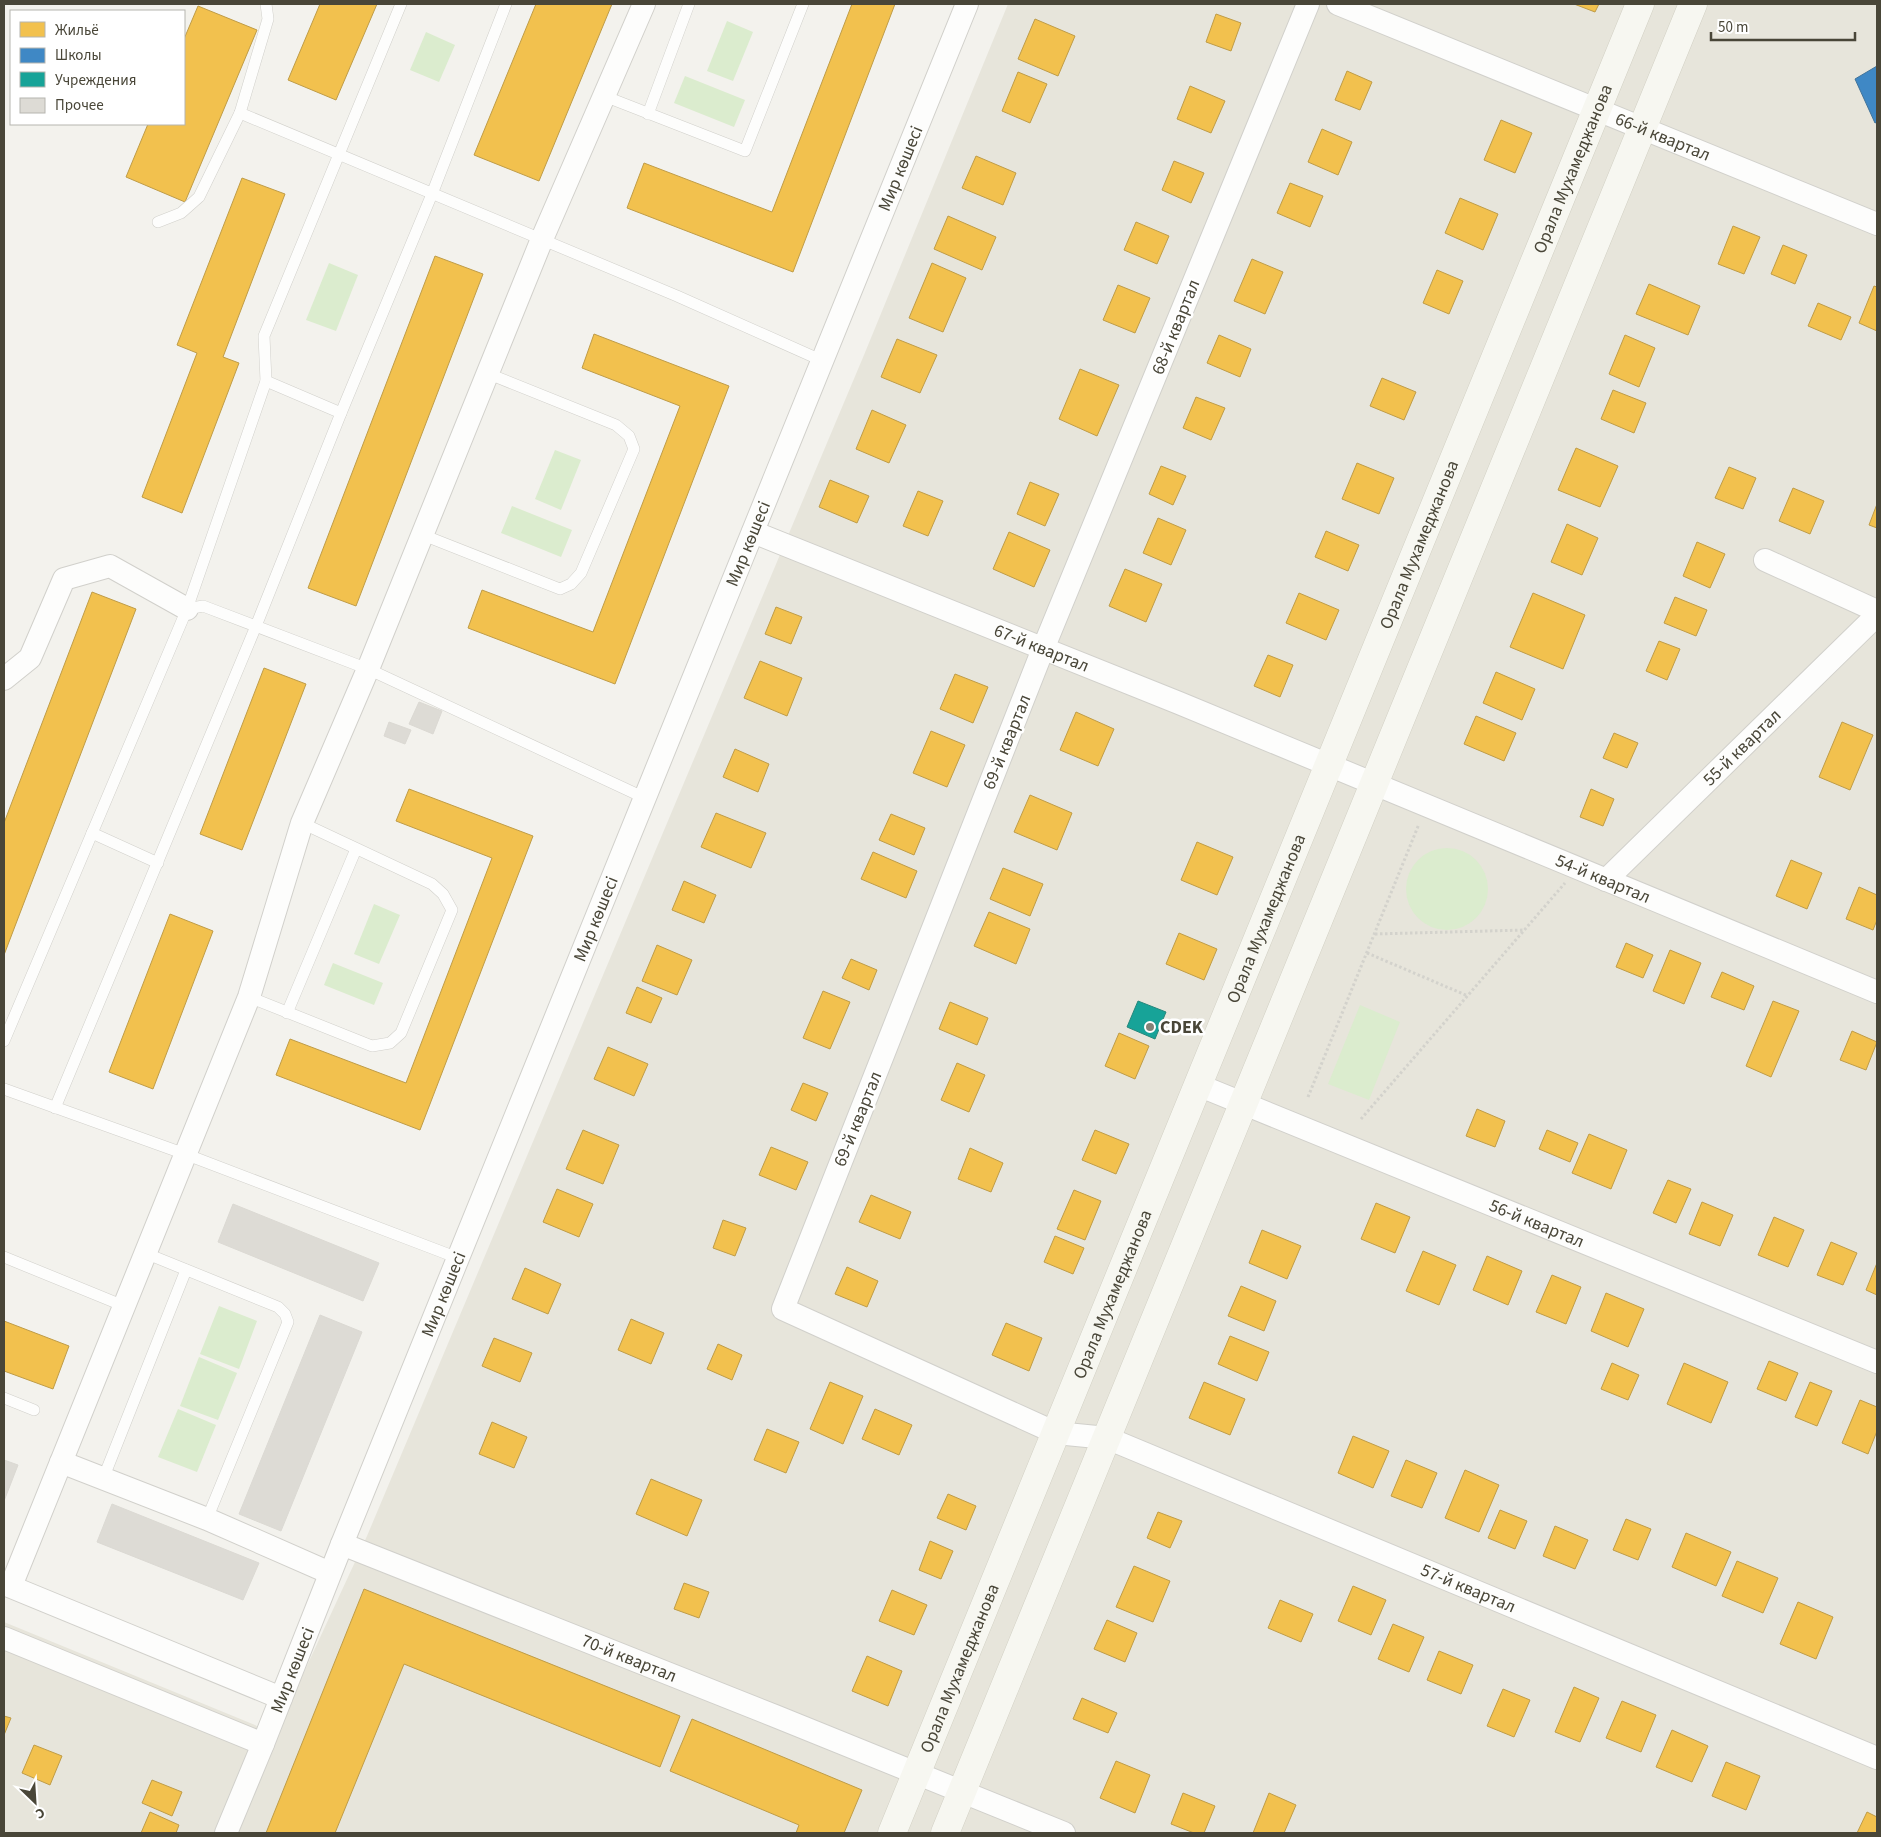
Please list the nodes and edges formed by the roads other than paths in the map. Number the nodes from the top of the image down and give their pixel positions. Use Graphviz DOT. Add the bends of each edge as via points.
graph roads {
  1 [pos="266,4"];
  2 [pos="401,4"];
  3 [pos="506,4"];
  4 [pos="644,4"];
  5 [pos="689,4"];
  6 [pos="803,4"];
  7 [pos="967,4"];
  8 [pos="1308,4"];
  9 [pos="1338,4"];
  10 [pos="1640,4"];
  11 [pos="1693,4"];
  12 [pos="604,96"];
  13 [pos="1597,110"];
  14 [pos="240,113"];
  15 [pos="648,114"];
  16 [pos="1642,128"];
  17 [pos="340,155"];
  18 [pos="432,194"];
  19 [pos="158,222"];
  20 [pos="1877,224"];
  21 [pos="542,239"];
  22 [pos="823,360"];
  23 [pos="489,374"];
  24 [pos="266,381"];
  25 [pos="341,413"];
  26 [pos="753,532"];
  27 [pos="423,535"];
  28 [pos="1765,560"];
  29 [pos="187,608"];
  30 [pos="1877,611"];
  31 [pos="1877,616"];
  32 [pos="256,626"];
  33 [pos="1044,650"];
  34 [pos="368,669"];
  35 [pos="4,679"];
  36 [pos="1329,765"];
  37 [pos="1374,784"];
  38 [pos="645,798"];
  39 [pos="302,823"];
  40 [pos="92,833"];
  41 [pos="356,849"];
  42 [pos="158,863"];
  43 [pos="1606,880"];
  44 [pos="1877,992"];
  45 [pos="249,997"];
  46 [pos="287,1013"];
  47 [pos="4,1041"];
  48 [pos="1198,1085"];
  49 [pos="4,1090"];
  50 [pos="1243,1104"];
  51 [pos="55,1108"];
  52 [pos="185,1154"];
  53 [pos="146,1253"];
  54 [pos="4,1257"];
  55 [pos="458,1258"];
  56 [pos="186,1270"];
  57 [pos="124,1306"];
  58 [pos="1877,1362"];
  59 [pos="4,1398"];
  60 [pos="34,1410"];
  61 [pos="1056,1433"];
  62 [pos="1107,1438"];
  63 [pos="61,1462"];
  64 [pos="103,1479"];
  65 [pos="207,1519"];
  66 [pos="342,1544"];
  67 [pos="330,1572"];
  68 [pos="7,1585"];
  69 [pos="4,1638"];
  70 [pos="281,1698"];
  71 [pos="263,1744"];
  72 [pos="1877,1758"];
  73 [pos="916,1774"];
  74 [pos="962,1791"];
  75 [pos="226,1833"];
  76 [pos="892,1833"];
  77 [pos="945,1833"];
  78 [pos="1064,1833"];
  1 -- 14 [label="lane" via="268,18"];
  2 -- 17 [label="lane"];
  3 -- 18 [label="lane"];
  4 -- 12 [label="street"];
  5 -- 15 [label="lane"];
  6 -- 15 [label="lane" via="745,151"];
  7 -- 22 [label="street, Мир көшесі"];
  8 -- 33 [label="street, 68-й квартал"];
  9 -- 13 [label="street, 66-й квартал"];
  10 -- 13 [label="street, Орала Мухамеджанова"];
  11 -- 16 [label="street"];
  12 -- 15 [label="lane"];
  12 -- 21 [label="street"];
  13 -- 16 [label="street, 66-й квартал"];
  13 -- 36 [label="street, Орала Мухамеджанова"];
  14 -- 17 [label="lane"];
  14 -- 19 [label="lane" via="199,197 181,213"];
  16 -- 20 [label="street, 66-й квартал"];
  16 -- 37 [label="street"];
  17 -- 18 [label="lane"];
  17 -- 24 [label="lane" via="264,336"];
  18 -- 21 [label="lane"];
  18 -- 25 [label="lane"];
  21 -- 22 [label="lane"];
  21 -- 23 [label="street"];
  22 -- 26 [label="street, Мир көшесі"];
  23 -- 27 [label="street"];
  23 -- 27 [label="lane" via="616,425 629,436 634,449 581,573 560,589"];
  24 -- 25 [label="lane"];
  24 -- 29 [label="lane"];
  25 -- 32 [label="lane"];
  26 -- 33 [label="street, 67-й квартал"];
  26 -- 38 [label="street, Мир көшесі"];
  27 -- 34 [label="street"];
  28 -- 30 [label="street"];
  29 -- 32 [label="lane" via="203,606"];
  29 -- 35 [label="street" via="110,566 64,579 30,658"];
  29 -- 40 [label="lane"];
  31 -- 43 [label="street, 55-й квартал"];
  32 -- 34 [label="lane"];
  32 -- 42 [label="lane"];
  33 -- 36 [label="street, 67-й квартал"];
  33 -- 61 [label="street, 69-й квартал" via="783,1308"];
  34 -- 38 [label="lane"];
  34 -- 39 [label="street"];
  36 -- 37 [label="street, 54-й квартал"];
  36 -- 48 [label="street, Орала Мухамеджанова"];
  37 -- 43 [label="street, 54-й квартал"];
  37 -- 50 [label="street"];
  38 -- 55 [label="street, Мир көшесі"];
  39 -- 41 [label="lane"];
  39 -- 45 [label="street"];
  40 -- 42 [label="lane"];
  40 -- 47 [label="lane"];
  41 -- 46 [label="lane"];
  41 -- 46 [label="lane" via="432,884 443,894 452,910 405,1024 390,1043 372,1046"];
  42 -- 51 [label="lane"];
  43 -- 44 [label="street, 54-й квартал"];
  45 -- 46 [label="lane"];
  45 -- 52 [label="street"];
  48 -- 50 [label="street, 56-й квартал"];
  48 -- 61 [label="street, Орала Мухамеджанова"];
  49 -- 51 [label="lane"];
  50 -- 58 [label="street, 56-й квартал"];
  50 -- 62 [label="street"];
  51 -- 52 [label="lane"];
  52 -- 53 [label="street"];
  52 -- 55 [label="lane"];
  53 -- 56 [label="lane"];
  53 -- 57 [label="street"];
  54 -- 57 [label="lane"];
  55 -- 66 [label="street, Мир көшесі"];
  56 -- 64 [label="lane"];
  56 -- 65 [label="lane" via="278,1307 288,1322"];
  57 -- 63 [label="street"];
  59 -- 60 [label="lane"];
  61 -- 62 [label="street, 57-й квартал"];
  61 -- 73 [label="street, Орала Мухамеджанова"];
  62 -- 72 [label="street, 57-й квартал"];
  62 -- 74 [label="street"];
  63 -- 64 [label="street"];
  63 -- 68 [label="street"];
  64 -- 65 [label="street"];
  65 -- 67 [label="street"];
  66 -- 67 [label="street, Мир көшесі"];
  66 -- 73 [label="street, 70-й квартал"];
  67 -- 70 [label="street, Мир көшесі"];
  68 -- 70 [label="street"];
  69 -- 71 [label="street"];
  70 -- 71 [label="street, Мир көшесі"];
  71 -- 75 [label="street, Мир көшесі"];
  73 -- 74 [label="street, 70-й квартал"];
  73 -- 76 [label="street, Орала Мухамеджанова"];
  74 -- 77 [label="street"];
  74 -- 78 [label="street, 70-й квартал"];
}
